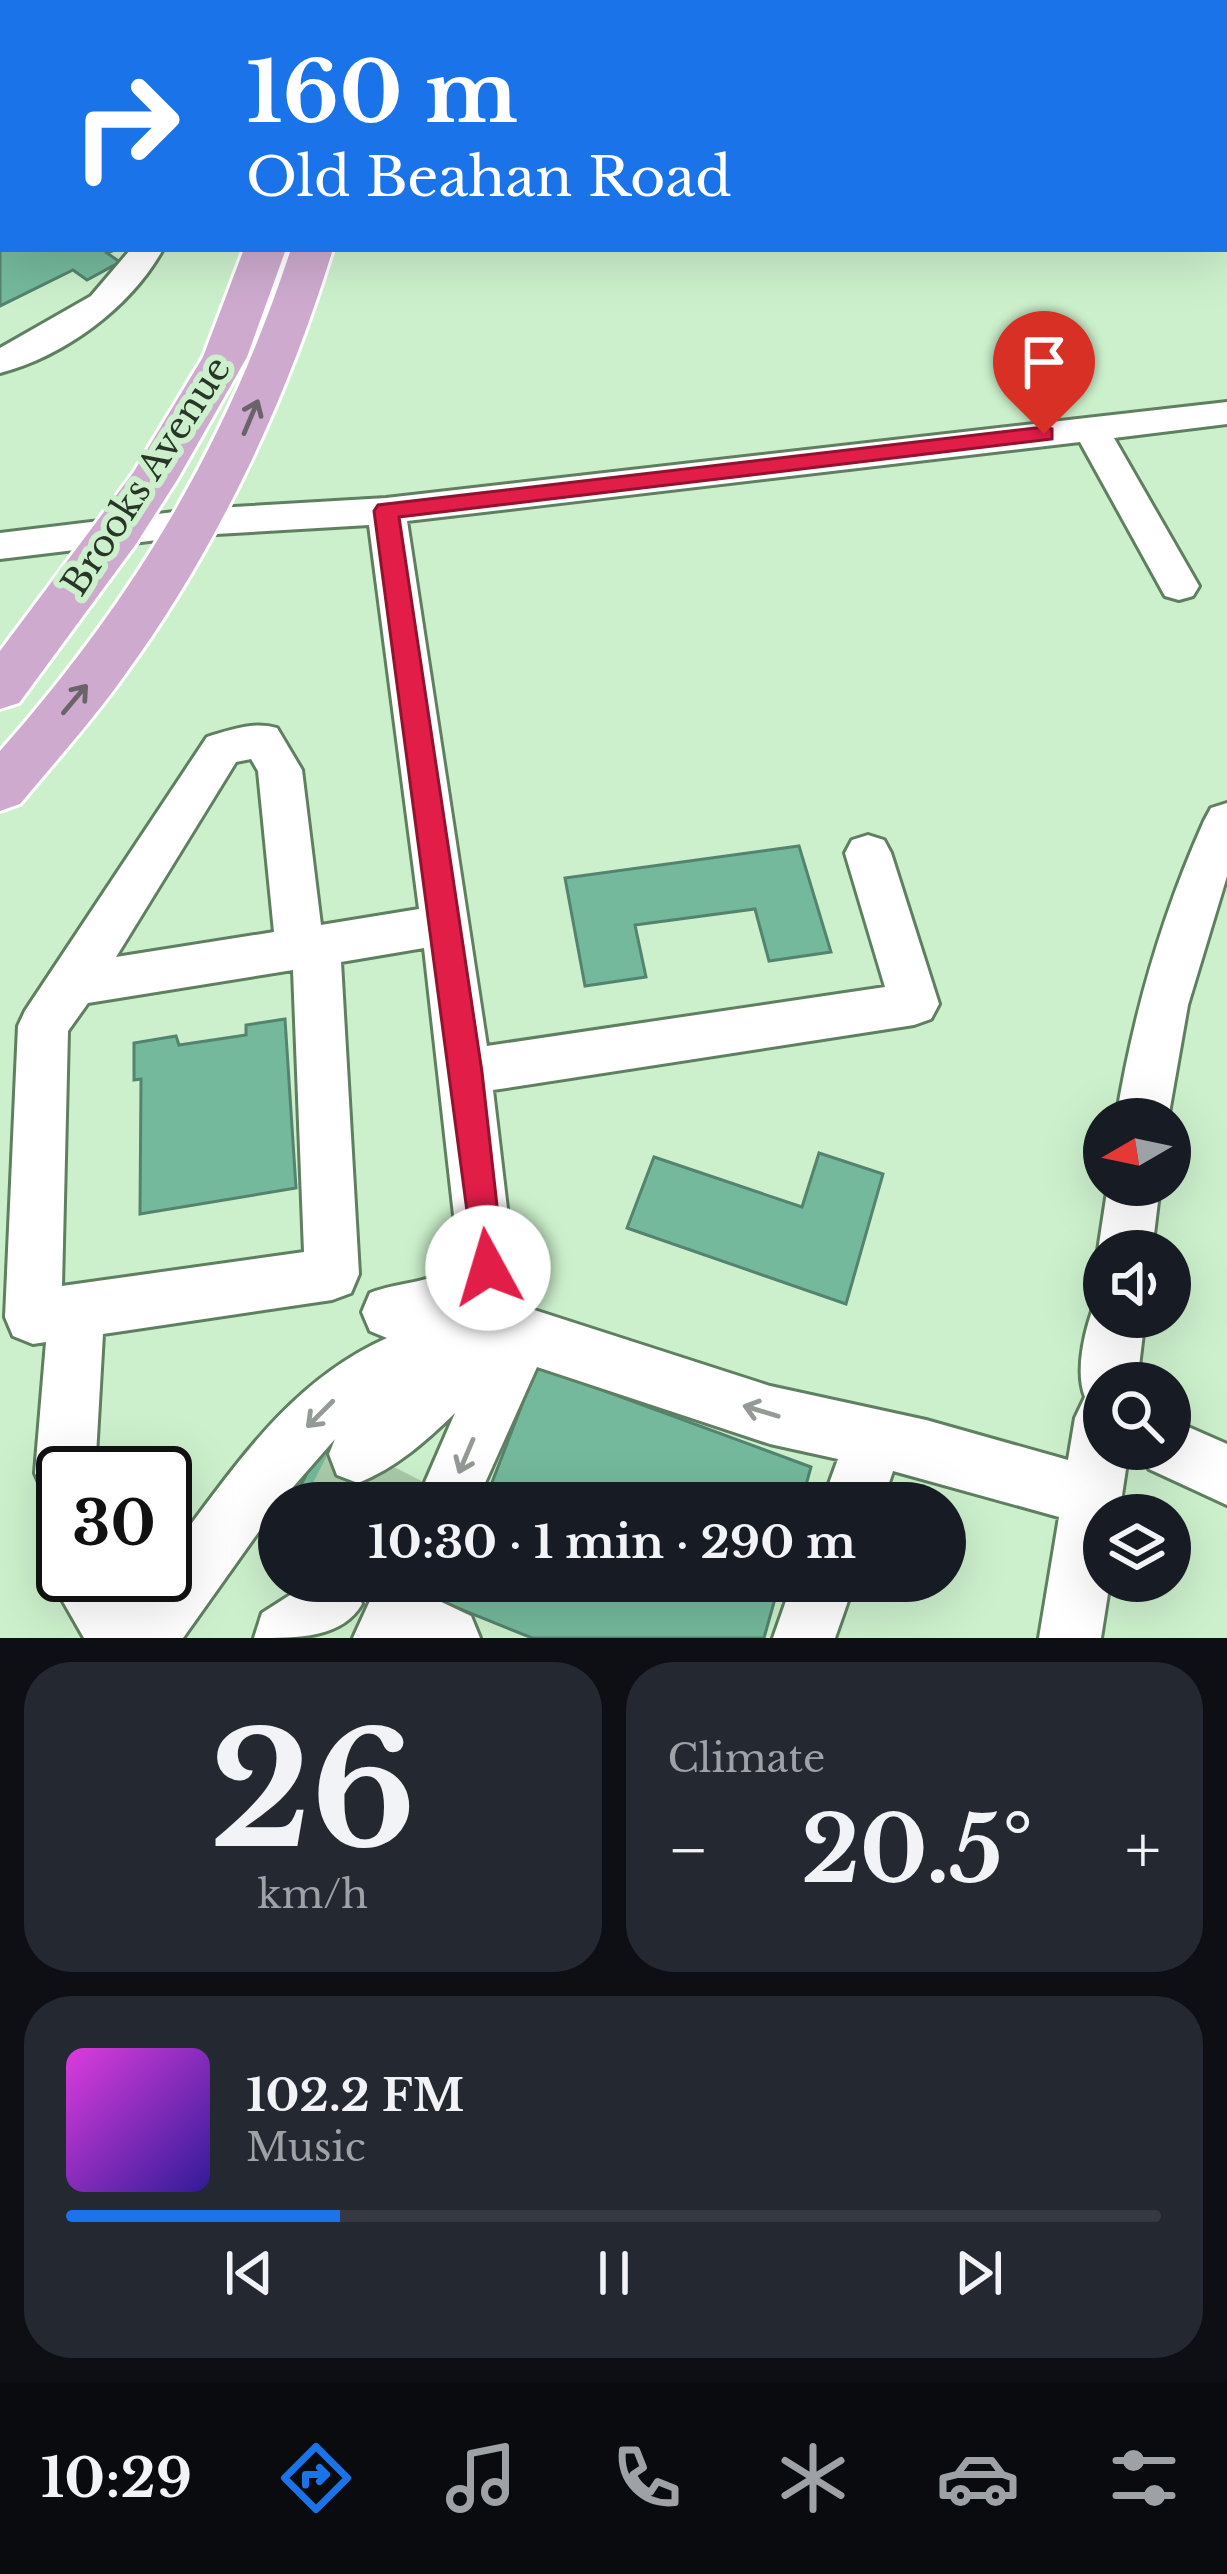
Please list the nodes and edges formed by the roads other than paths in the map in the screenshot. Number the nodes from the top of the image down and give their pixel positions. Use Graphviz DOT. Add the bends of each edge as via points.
graph roads {
  1 [pos="146,252"];
  2 [pos="264,252"];
  3 [pos="311,252"];
  4 [pos="0,362"];
  5 [pos="1227,413"];
  6 [pos="1090,429"];
  7 [pos="386,511"];
  8 [pos="199,522"];
  9 [pos="119,532"];
  10 [pos="0,546"];
  11 [pos="1179,586"];
  12 [pos="0,689"];
  13 [pos="0,789"];
  14 [pos="1221,848"];
  15 [pos="868,853"];
  16 [pos="445,925"];
  17 [pos="308,947"];
  18 [pos="73,985"];
  19 [pos="466,1072"];
  20 [pos="1145,1098"];
  21 [pos="332,1274"];
  22 [pos="76,1310"];
  23 [pos="396,1336"];
  24 [pos="516,1347"];
  25 [pos="874,1439"];
  26 [pos="66,1446"];
  27 [pos="1191,1458"];
  28 [pos="402,1462"];
  29 [pos="1227,1475"];
  30 [pos="859,1482"];
  31 [pos="1083,1494"];
  32 [pos="1083,1558"];
  33 [pos="97,1602"];
  34 [pos="817,1602"];
  35 [pos="120,1638"];
  36 [pos="144,1638"];
  37 [pos="804,1638"];
  38 [pos="1070,1638"];
  1 -- 4 [label="street" via="137,273 98,308"];
  2 -- 9 [label="main road, Brooks Avenue" via="224,357"];
  8 -- 3 [label="main road, Brooks Avenue, one-way" via="286,337"];
  5 -- 6 [label="street"];
  6 -- 7 [label="street"];
  6 -- 11 [label="street"];
  7 -- 8 [label="street"];
  7 -- 16 [label="street"];
  8 -- 9 [label="street"];
  13 -- 8 [label="main road, Brooks Avenue, one-way" via="116,650"];
  9 -- 10 [label="street"];
  9 -- 12 [label="main road, Brooks Avenue"];
  14 -- 20 [label="street" via="1175,965"];
  15 -- 19 [label="street" via="914,1004"];
  16 -- 17 [label="street"];
  16 -- 19 [label="street"];
  17 -- 18 [label="street"];
  17 -- 18 [label="street" via="280,770 262,740 222,748"];
  17 -- 21 [label="street"];
  18 -- 22 [label="street" via="43,1026 33,1317"];
  19 -- 23 [label="street" via="488,1268 464,1298 424,1310"];
  21 -- 22 [label="street"];
  21 -- 23 [label="street"];
  22 -- 26 [label="street"];
  23 -- 24 [label="street" via="435,1346"];
  23 -- 36 [label="street, one-way" via="314,1419"];
  25 -- 24 [label="street, one-way"];
  24 -- 28 [label="street, one-way"];
  24 -- 28 [label="street" via="446,1382"];
  25 -- 30 [label="street"];
  25 -- 31 [label="street"];
  27 -- 29 [label="street"];
  32 -- 38 [label="street"];
  33 -- 35 [label="street"];
  34 -- 37 [label="street"];
}
